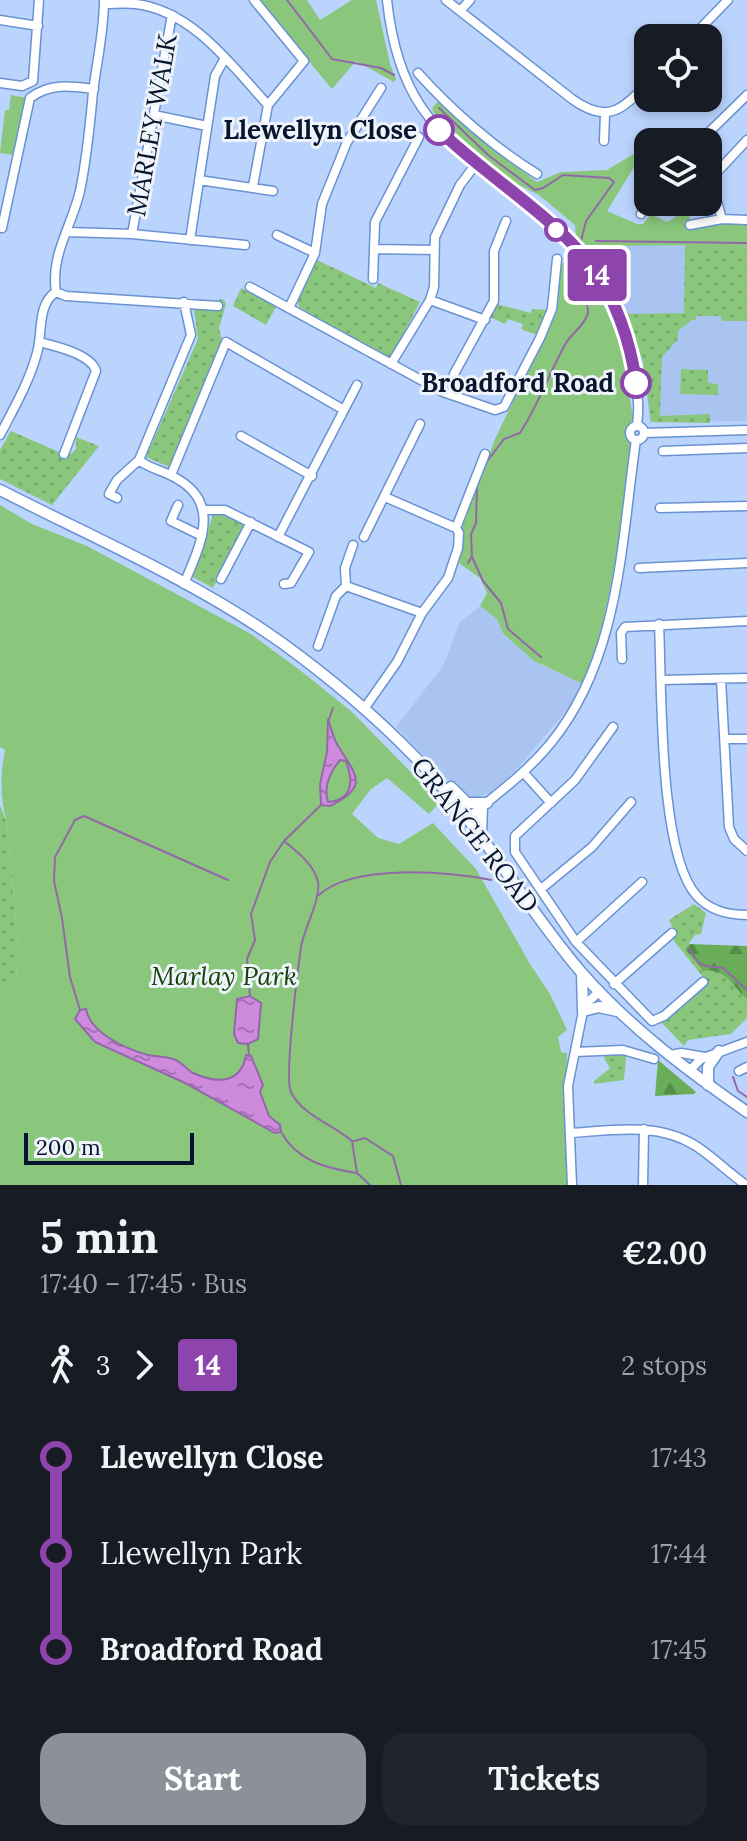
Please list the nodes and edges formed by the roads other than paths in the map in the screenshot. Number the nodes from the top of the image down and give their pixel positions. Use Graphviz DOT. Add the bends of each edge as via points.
graph roads {
  1 [pos="39,0"];
  2 [pos="254,0"];
  3 [pos="387,0"];
  4 [pos="446,0"];
  5 [pos="470,0"];
  6 [pos="724,1"];
  7 [pos="104,2"];
  8 [pos="460,11"];
  9 [pos="172,15"];
  10 [pos="0,20"];
  11 [pos="703,24"];
  12 [pos="38,26"];
  13 [pos="225,58"];
  14 [pos="418,73"];
  15 [pos="0,83"];
  16 [pos="381,88"];
  17 [pos="94,89"];
  18 [pos="438,95"];
  19 [pos="747,95"];
  20 [pos="634,98"];
  21 [pos="268,105"];
  22 [pos="421,107"];
  23 [pos="605,114"];
  24 [pos="154,115"];
  25 [pos="207,126"];
  26 [pos="713,128"];
  27 [pos="419,137"];
  28 [pos="747,140"];
  29 [pos="604,141"];
  30 [pos="476,164"];
  31 [pos="722,167"];
  32 [pos="537,174"];
  33 [pos="199,180"];
  34 [pos="253,186"];
  35 [pos="273,191"];
  36 [pos="721,216"];
  37 [pos="722,219"];
  38 [pos="747,220"];
  39 [pos="506,221"];
  40 [pos="690,225"];
  41 [pos="2,228"];
  42 [pos="68,232"];
  43 [pos="132,234"];
  44 [pos="277,235"];
  45 [pos="190,240"];
  46 [pos="245,245"];
  47 [pos="376,249"];
  48 [pos="434,250"];
  49 [pos="315,253"];
  50 [pos="557,259"];
  51 [pos="373,279"];
  52 [pos="250,287"];
  53 [pos="56,292"];
  54 [pos="430,300"];
  55 [pos="184,302"];
  56 [pos="218,306"];
  57 [pos="290,306"];
  58 [pos="485,320"];
  59 [pos="39,342"];
  60 [pos="391,364"];
  61 [pos="454,374"];
  62 [pos="357,385"];
  63 [pos="344,410"];
  64 [pos="420,424"];
  65 [pos="641,429"];
  66 [pos="724,430"];
  67 [pos="747,430"];
  68 [pos="0,435"];
  69 [pos="241,436"];
  70 [pos="747,448"];
  71 [pos="724,449"];
  72 [pos="663,451"];
  73 [pos="64,454"];
  74 [pos="485,454"];
  75 [pos="139,460"];
  76 [pos="171,475"];
  77 [pos="312,476"];
  78 [pos="0,490"];
  79 [pos="385,497"];
  80 [pos="117,498"];
  81 [pos="178,505"];
  82 [pos="747,506"];
  83 [pos="660,508"];
  84 [pos="204,510"];
  85 [pos="251,522"];
  86 [pos="456,528"];
  87 [pos="202,536"];
  88 [pos="278,537"];
  89 [pos="364,537"];
  90 [pos="353,545"];
  91 [pos="747,563"];
  92 [pos="639,568"];
  93 [pos="221,579"];
  94 [pos="184,584"];
  95 [pos="284,584"];
  96 [pos="346,586"];
  97 [pos="422,613"];
  98 [pos="747,621"];
  99 [pos="659,624"];
  100 [pos="318,646"];
  101 [pos="622,659"];
  102 [pos="747,678"];
  103 [pos="721,679"];
  104 [pos="662,680"];
  105 [pos="364,709"];
  106 [pos="613,727"];
  107 [pos="725,739"];
  108 [pos="747,739"];
  109 [pos="416,759"];
  110 [pos="523,772"];
  111 [pos="631,802"];
  112 [pos="551,803"];
  113 [pos="485,805"];
  114 [pos="468,818"];
  115 [pos="481,834"];
  116 [pos="747,851"];
  117 [pos="642,882"];
  118 [pos="541,889"];
  119 [pos="747,915"];
  120 [pos="672,933"];
  121 [pos="576,942"];
  122 [pos="582,973"];
  123 [pos="703,982"];
  124 [pos="614,984"];
  125 [pos="600,991"];
  126 [pos="583,1011"];
  127 [pos="620,1012"];
  128 [pos="747,1042"];
  129 [pos="719,1051"];
  130 [pos="575,1052"];
  131 [pos="671,1055"];
  132 [pos="705,1057"];
  133 [pos="654,1059"];
  134 [pos="689,1071"];
  135 [pos="708,1085"];
  136 [pos="747,1112"];
  137 [pos="644,1129"];
  138 [pos="571,1133"];
  139 [pos="572,1185"];
  140 [pos="643,1185"];
  141 [pos="746,1185"];
  1 -- 12 [label="street"];
  2 -- 21 [label="street" via="304,61"];
  3 -- 22 [label="street" via="398,62"];
  4 -- 8 [label="street"];
  5 -- 8 [label="street"];
  6 -- 11 [label="street"];
  7 -- 9 [label="street" via="138,4"];
  7 -- 17 [label="street"];
  8 -- 23 [label="street" via="584,107"];
  9 -- 13 [label="street"];
  9 -- 24 [label="street, MARLEY WALK"];
  10 -- 12 [label="street"];
  12 -- 15 [label="street" via="33,81 22,86"];
  13 -- 21 [label="street"];
  13 -- 25 [label="street" via="215,76"];
  14 -- 18 [label="street"];
  16 -- 49 [label="street" via="347,142 322,204"];
  17 -- 41 [label="street" via="64,85 30,98"];
  17 -- 42 [label="street" via="80,191"];
  18 -- 22 [label="street"];
  18 -- 32 [label="street"];
  19 -- 26 [label="street"];
  20 -- 23 [label="street"];
  21 -- 34 [label="street"];
  22 -- 30 [label="street"];
  23 -- 29 [label="street"];
  24 -- 25 [label="street"];
  24 -- 43 [label="street, MARLEY WALK"];
  25 -- 33 [label="street"];
  27 -- 47 [label="street" via="377,217"];
  28 -- 31 [label="street"];
  30 -- 48 [label="street" via="460,185"];
  30 -- 65 [label="street" via="592,265 633,361"];
  33 -- 34 [label="street"];
  33 -- 45 [label="street"];
  34 -- 35 [label="street"];
  36 -- 37 [label="street"];
  37 -- 38 [label="street"];
  37 -- 40 [label="street"];
  39 -- 58 [label="street" via="494,251 494,301"];
  42 -- 43 [label="street"];
  42 -- 53 [label="street" via="55,270"];
  43 -- 45 [label="street"];
  44 -- 49 [label="street"];
  45 -- 46 [label="street"];
  47 -- 48 [label="street"];
  47 -- 51 [label="street"];
  48 -- 54 [label="street"];
  49 -- 57 [label="street"];
  50 -- 60 [label="street" via="552,309 504,407 495,410 443,392"];
  52 -- 57 [label="street"];
  53 -- 55 [label="street"];
  53 -- 59 [label="street" via="45,303"];
  54 -- 58 [label="street"];
  54 -- 60 [label="street"];
  55 -- 56 [label="street"];
  55 -- 75 [label="street" via="191,335"];
  57 -- 60 [label="street"];
  58 -- 61 [label="street"];
  59 -- 68 [label="street"];
  59 -- 73 [label="street" via="87,359 96,371"];
  62 -- 63 [label="street"];
  63 -- 76 [label="street" via="226,342"];
  63 -- 77 [label="street"];
  64 -- 79 [label="street"];
  65 -- 66 [label="street"];
  65 -- 110 [label="street" via="603,646 566,722"];
  66 -- 67 [label="street"];
  66 -- 71 [label="street"];
  69 -- 77 [label="street"];
  70 -- 71 [label="street"];
  71 -- 72 [label="street"];
  74 -- 86 [label="street"];
  75 -- 76 [label="street"];
  75 -- 80 [label="street" via="117,480 109,494"];
  76 -- 84 [label="street" via="198,494"];
  77 -- 88 [label="street"];
  78 -- 94 [label="main road, GRANGE ROAD"];
  79 -- 86 [label="street"];
  79 -- 89 [label="street"];
  81 -- 87 [label="street" via="171,521"];
  82 -- 83 [label="street"];
  84 -- 85 [label="street" via="225,510"];
  84 -- 87 [label="street"];
  85 -- 88 [label="street"];
  85 -- 93 [label="street"];
  86 -- 97 [label="street" via="460,541 454,564"];
  87 -- 94 [label="street"];
  88 -- 95 [label="street" via="309,552 291,583"];
  90 -- 96 [label="street" via="345,568"];
  91 -- 92 [label="street"];
  94 -- 105 [label="main road, GRANGE ROAD" via="281,642"];
  96 -- 97 [label="street"];
  96 -- 100 [label="street" via="336,596"];
  97 -- 105 [label="street"];
  98 -- 99 [label="street"];
  99 -- 101 [label="street" via="625,627"];
  99 -- 104 [label="street"];
  102 -- 103 [label="street"];
  103 -- 104 [label="street"];
  103 -- 107 [label="street"];
  104 -- 119 [label="street" via="665,777 680,865 704,903 721,912"];
  105 -- 109 [label="main road, GRANGE ROAD"];
  106 -- 112 [label="street" via="584,769"];
  107 -- 108 [label="street"];
  107 -- 116 [label="street" via="729,827"];
  109 -- 113 [label="main road" via="434,768 467,803"];
  109 -- 114 [label="main road, GRANGE ROAD"];
  110 -- 112 [label="street"];
  110 -- 113 [label="street"];
  111 -- 118 [label="street" via="592,847"];
  112 -- 118 [label="street" via="515,836 513,845"];
  113 -- 114 [label="street"];
  113 -- 115 [label="main road"];
  114 -- 115 [label="main road, GRANGE ROAD"];
  115 -- 122 [label="main road, GRANGE ROAD"];
  117 -- 121 [label="street"];
  118 -- 121 [label="street"];
  120 -- 124 [label="street"];
  121 -- 124 [label="street"];
  122 -- 125 [label="main road, GRANGE ROAD"];
  122 -- 126 [label="main road"];
  123 -- 124 [label="street" via="658,1021 648,1018"];
  125 -- 126 [label="street"];
  125 -- 127 [label="main road, GRANGE ROAD"];
  126 -- 127 [label="main road" via="599,1007"];
  126 -- 130 [label="street"];
  127 -- 131 [label="main road, GRANGE ROAD"];
  128 -- 129 [label="street"];
  129 -- 132 [label="street"];
  129 -- 135 [label="main road" via="708,1067"];
  130 -- 133 [label="street" via="623,1050"];
  130 -- 138 [label="street" via="568,1086"];
  131 -- 132 [label="street"];
  131 -- 134 [label="main road, GRANGE ROAD"];
  132 -- 134 [label="street"];
  134 -- 135 [label="main road, GRANGE ROAD"];
  135 -- 136 [label="main road, GRANGE ROAD"];
  137 -- 138 [label="street"];
  137 -- 140 [label="street"];
  137 -- 141 [label="street" via="685,1140"];
  138 -- 139 [label="street"];
}
